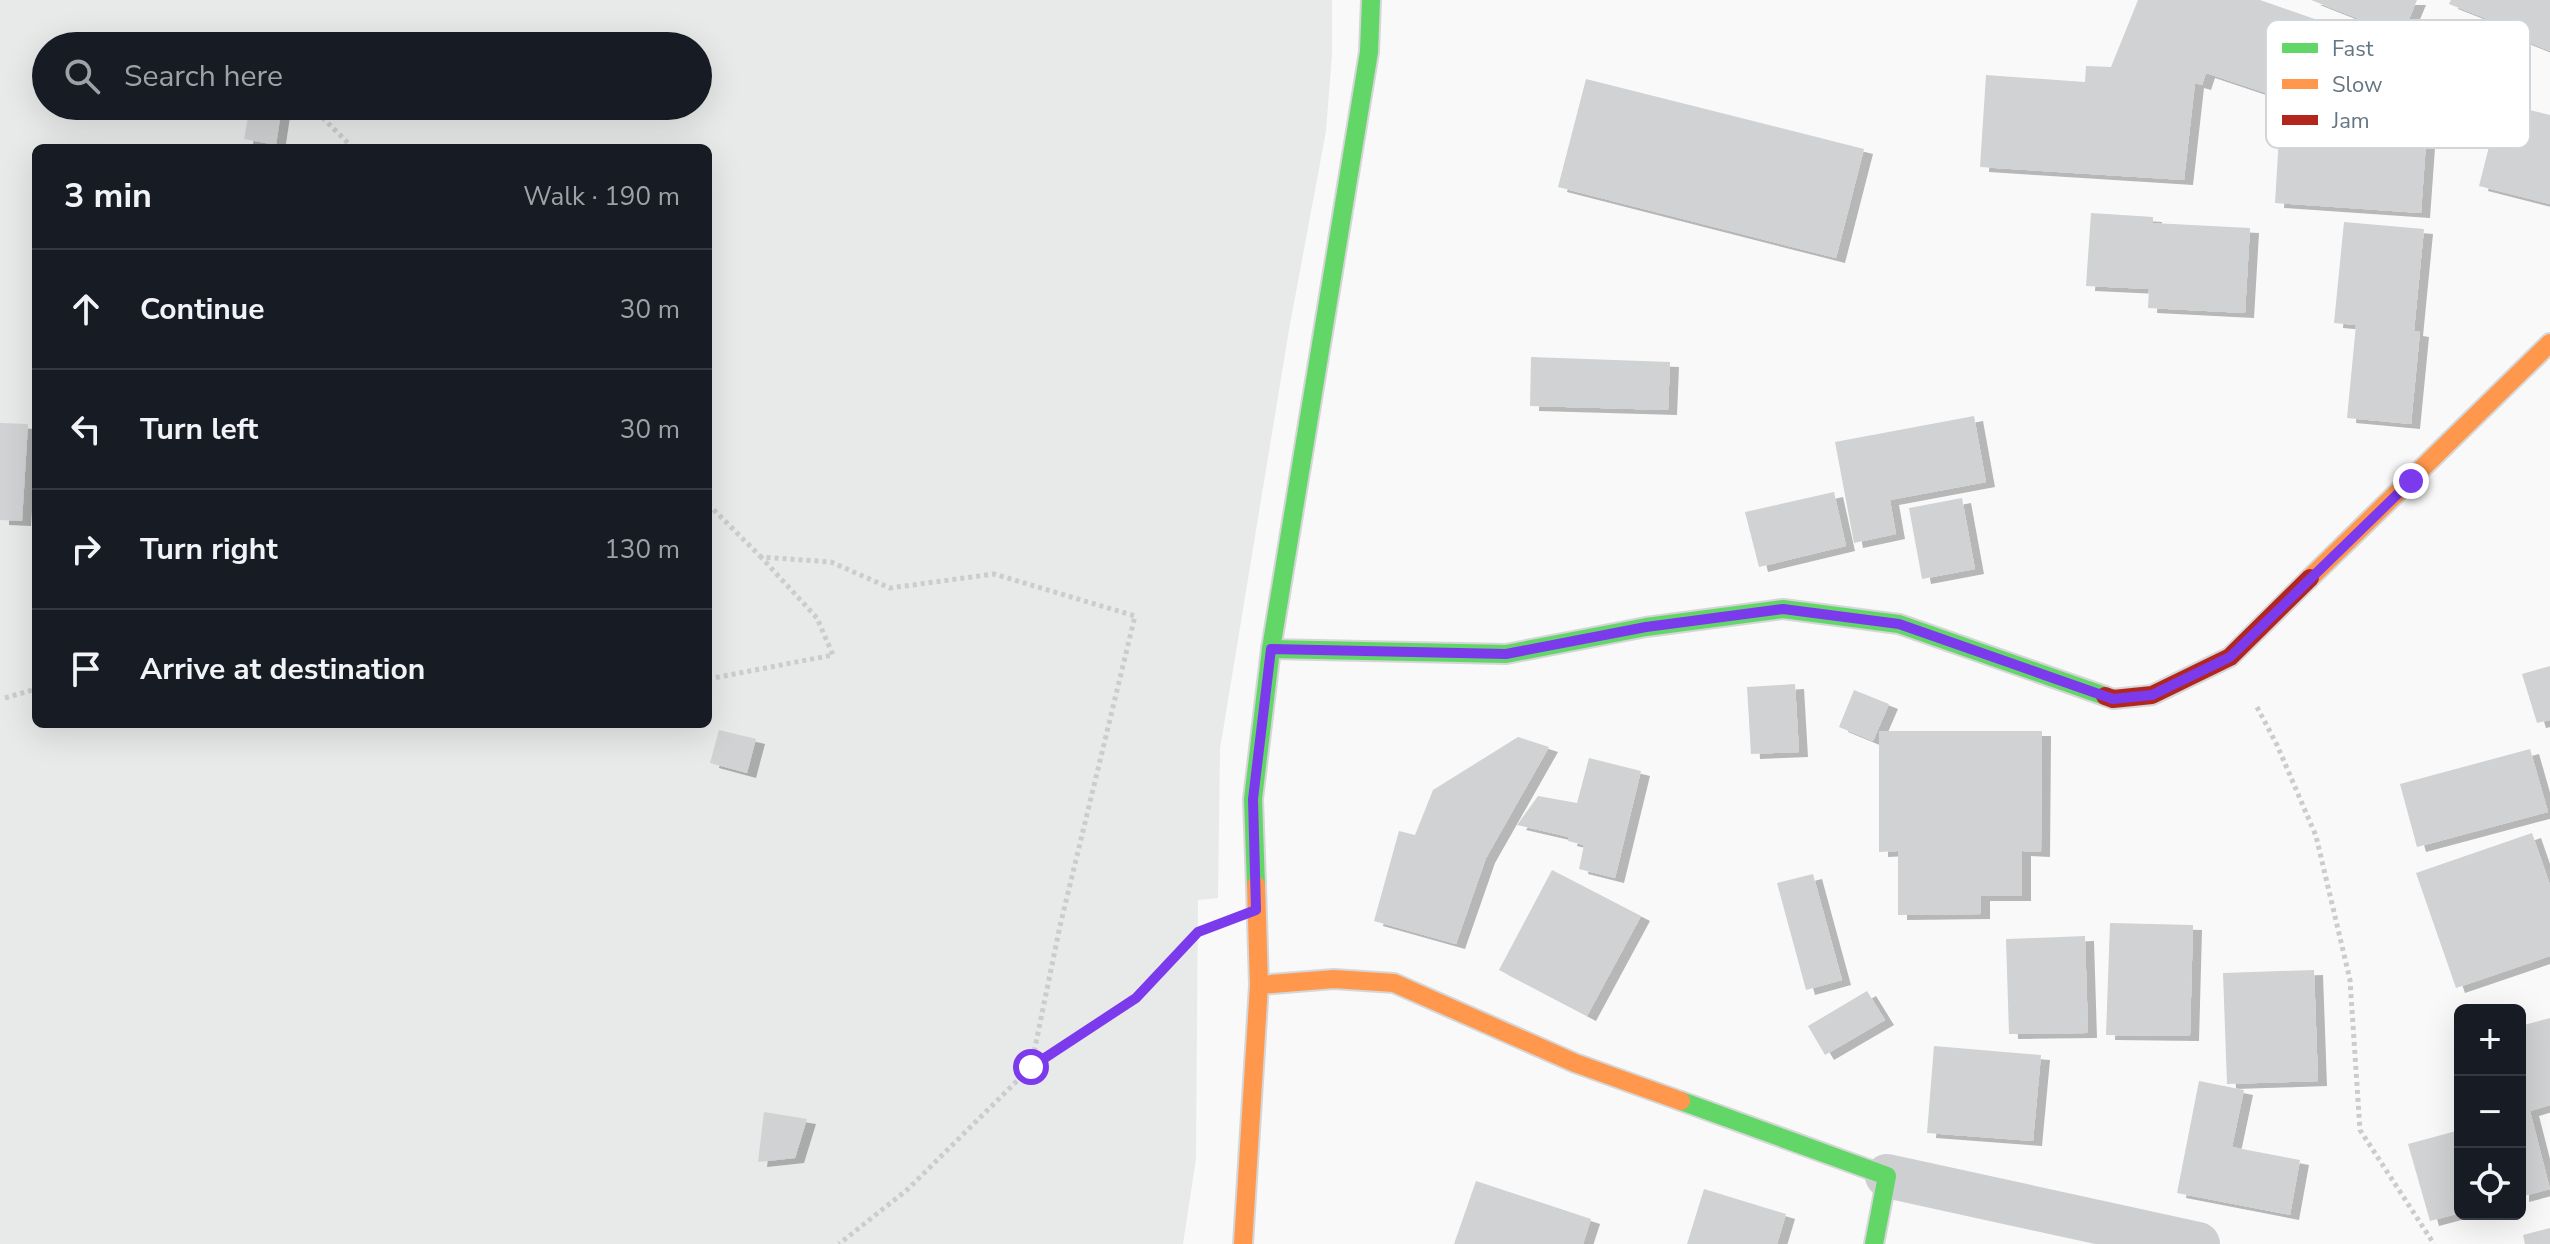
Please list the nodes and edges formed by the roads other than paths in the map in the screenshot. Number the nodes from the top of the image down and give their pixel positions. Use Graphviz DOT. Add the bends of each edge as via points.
graph roads {
  1 [pos="1371,0"];
  2 [pos="2550,343"];
  3 [pos="1271,649"];
  4 [pos="1259,985"];
  5 [pos="1887,1176"];
  6 [pos="1243,1244"];
  7 [pos="1874,1244"];
  8 [pos="2198,1244"];
  1 -- 3 [label="street" via="1369,52"];
  2 -- 3 [label="street" via="2230,657 2152,695 2113,699 1899,624 1783,609 1646,627 1506,654"];
  3 -- 4 [label="street" via="1253,799"];
  4 -- 5 [label="street" via="1334,979 1394,983 1575,1063"];
  4 -- 6 [label="street"];
  5 -- 7 [label="street"];
  5 -- 8 [label="street"];
}
